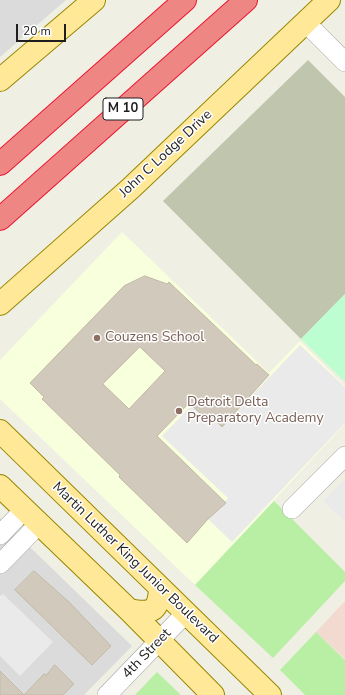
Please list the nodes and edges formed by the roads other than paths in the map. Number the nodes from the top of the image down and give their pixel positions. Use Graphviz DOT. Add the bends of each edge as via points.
graph roads {
  1 [pos="94,0"];
  2 [pos="185,0"];
  3 [pos="246,0"];
  4 [pos="329,0"];
  5 [pos="305,22"];
  6 [pos="345,62"];
  7 [pos="0,80"];
  8 [pos="0,164"];
  9 [pos="0,219"];
  10 [pos="0,304"];
  11 [pos="0,431"];
  12 [pos="345,456"];
  13 [pos="0,486"];
  14 [pos="292,509"];
  15 [pos="32,516"];
  16 [pos="0,535"];
  17 [pos="0,564"];
  18 [pos="160,588"];
  19 [pos="129,610"];
  20 [pos="186,613"];
  21 [pos="159,641"];
  22 [pos="107,695"];
  23 [pos="213,695"];
  24 [pos="270,695"];
  1 -- 7 [label="main road"];
  2 -- 8 [label="highway, M 10"];
  3 -- 9 [label="highway, M 10"];
  4 -- 5 [label="main road, John C Lodge Drive"];
  5 -- 6 [label="street"];
  5 -- 10 [label="main road, John C Lodge Drive" via="131,188"];
  11 -- 18 [label="main road, Martin Luther King Junior Boulevard"];
  12 -- 14 [label="street"];
  13 -- 15 [label="main road"];
  15 -- 16 [label="street"];
  15 -- 17 [label="street"];
  15 -- 19 [label="main road"];
  18 -- 19 [label="main road" via="160,599 156,608 140,612"];
  18 -- 20 [label="main road, Martin Luther King Junior Boulevard"];
  19 -- 21 [label="main road"];
  20 -- 21 [label="street, 4th Street"];
  20 -- 24 [label="main road, Martin Luther King Junior Boulevard"];
  21 -- 22 [label="street, 4th Street"];
  21 -- 23 [label="main road"];
}
